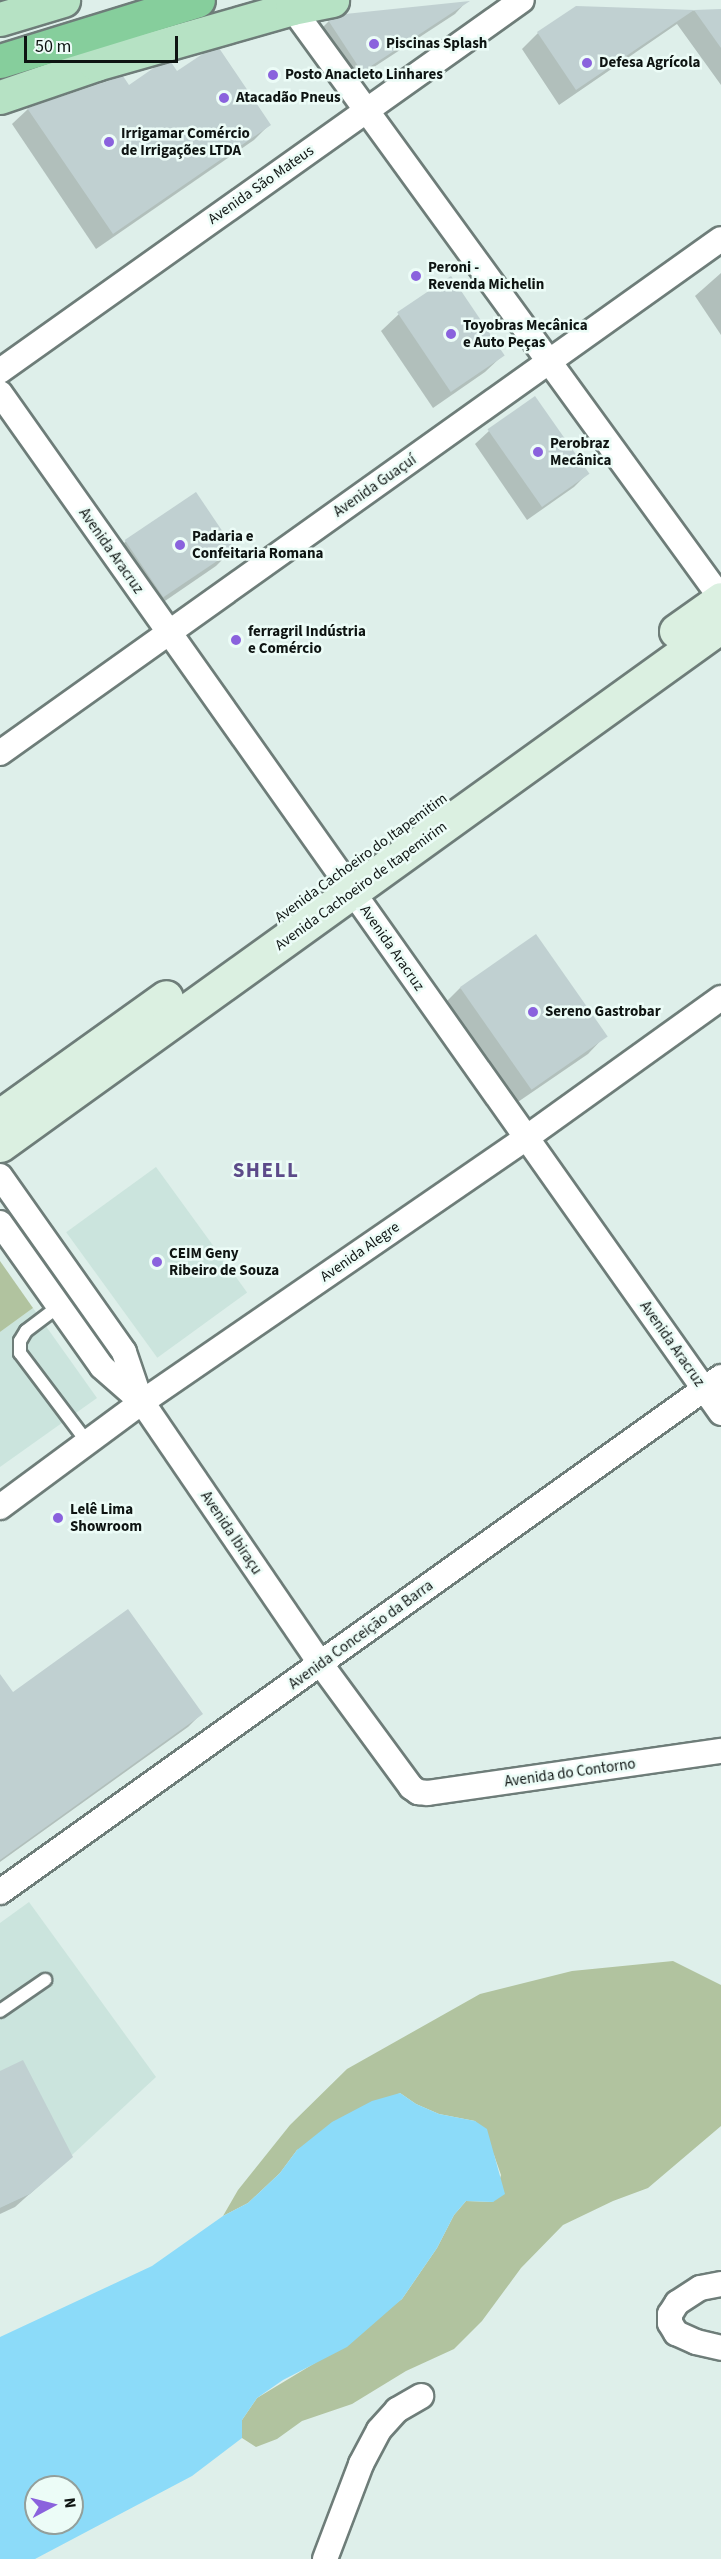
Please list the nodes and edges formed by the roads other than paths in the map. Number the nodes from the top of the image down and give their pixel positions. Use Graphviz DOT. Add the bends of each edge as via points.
graph roads {
  1 [pos="63,0"];
  2 [pos="198,0"];
  3 [pos="332,0"];
  4 [pos="522,0"];
  5 [pos="292,8"];
  6 [pos="0,19"];
  7 [pos="0,61"];
  8 [pos="0,97"];
  9 [pos="367,110"];
  10 [pos="721,239"];
  11 [pos="549,362"];
  12 [pos="0,371"];
  13 [pos="0,393"];
  14 [pos="721,598"];
  15 [pos="721,626"];
  16 [pos="169,632"];
  17 [pos="0,753"];
  18 [pos="346,882"];
  19 [pos="721,998"];
  20 [pos="0,1116"];
  21 [pos="526,1138"];
  22 [pos="0,1145"];
  23 [pos="0,1176"];
  24 [pos="0,1223"];
  25 [pos="59,1306"];
  26 [pos="712,1383"];
  27 [pos="141,1402"];
  28 [pos="721,1413"];
  29 [pos="87,1442"];
  30 [pos="0,1507"];
  31 [pos="320,1663"];
  32 [pos="721,1751"];
  33 [pos="418,1792"];
  34 [pos="0,1892"];
  35 [pos="45,1980"];
  36 [pos="0,2011"];
  37 [pos="721,2284"];
  38 [pos="721,2348"];
  39 [pos="421,2396"];
  40 [pos="325,2559"];
  1 -- 6 [label="main road"];
  2 -- 7 [label="highway"];
  3 -- 5 [label="main road"];
  4 -- 9 [label="street, Avenida São Mateus"];
  5 -- 8 [label="main road" via="96,64"];
  5 -- 9 [label="street"];
  9 -- 11 [label="street"];
  9 -- 12 [label="street, Avenida São Mateus"];
  10 -- 11 [label="street, Avenida Guaçuí"];
  11 -- 14 [label="street"];
  11 -- 16 [label="street, Avenida Guaçuí"];
  13 -- 16 [label="street, Avenida Aracruz"];
  14 -- 18 [label="street, Avenida Cachoeiro do Itapemitim"];
  15 -- 18 [label="street, Avenida Cachoeiro de Itapemirim"];
  16 -- 17 [label="street, Avenida Guaçuí"];
  16 -- 18 [label="street, Avenida Aracruz"];
  18 -- 20 [label="street, Avenida Cachoeiro do Itapemitim"];
  18 -- 21 [label="street, Avenida Aracruz"];
  18 -- 22 [label="street, Avenida Cachoeiro de Itapemirim"];
  19 -- 21 [label="street, Avenida Alegre"];
  21 -- 26 [label="street, Avenida Aracruz"];
  21 -- 27 [label="street, Avenida Alegre"];
  23 -- 27 [label="street, Avenida Ibiraçu" via="124,1352"];
  24 -- 25 [label="street, Avenida Ibiraçu"];
  25 -- 27 [label="street, Avenida Ibiraçu" via="102,1367"];
  25 -- 29 [label="lane" via="26,1331 20,1341 20,1353"];
  26 -- 28 [label="street, Avenida Aracruz"];
  26 -- 31 [label="street, Avenida Conceição da Barra"];
  27 -- 29 [label="street, Avenida Alegre"];
  27 -- 31 [label="street, Avenida Ibiraçu"];
  29 -- 30 [label="street, Avenida Alegre"];
  31 -- 33 [label="street, Avenida Ibiraçu"];
  31 -- 34 [label="street, Avenida Conceição da Barra"];
  32 -- 33 [label="street, Avenida do Contorno" via="428,1794"];
  35 -- 36 [label="lane"];
  37 -- 38 [label="street" via="700,2288 677,2303 670,2314 670,2324 676,2332 696,2342"];
  39 -- 40 [label="street" via="397,2410 379,2430 361,2464"];
}
